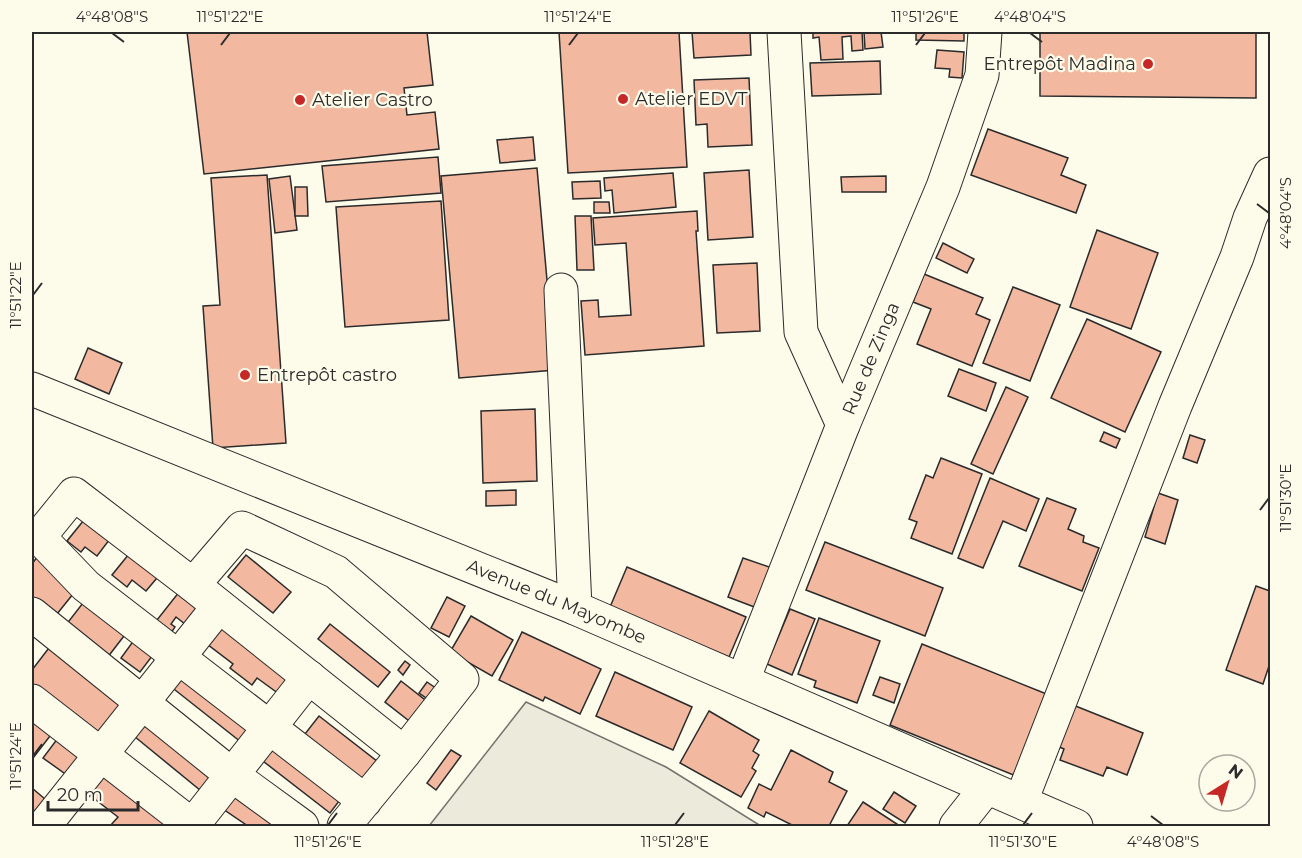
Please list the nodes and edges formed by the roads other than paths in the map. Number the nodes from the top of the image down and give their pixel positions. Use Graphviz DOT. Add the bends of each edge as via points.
graph roads {
  1 [pos="784,32"];
  2 [pos="985,32"];
  3 [pos="1270,174"];
  4 [pos="561,290"];
  5 [pos="32,389"];
  6 [pos="843,425"];
  7 [pos="193,585"];
  8 [pos="219,606"];
  9 [pos="575,608"];
  10 [pos="37,629"];
  11 [pos="179,658"];
  12 [pos="309,677"];
  13 [pos="742,680"];
  14 [pos="32,701"];
  15 [pos="142,703"];
  16 [pos="271,728"];
  17 [pos="404,753"];
  18 [pos="100,755"];
  19 [pos="232,775"];
  20 [pos="986,788"];
  21 [pos="365,801"];
  22 [pos="1021,801"];
  23 [pos="44,826"];
  24 [pos="192,826"];
  25 [pos="302,826"];
  26 [pos="344,826"];
  27 [pos="956,826"];
  28 [pos="1076,826"];
  1 -- 6 [label="street" via="801,332"];
  2 -- 6 [label="street, Rue de Zinga" via="982,75 943,187"];
  3 -- 22 [label="street"];
  4 -- 9 [label="street"];
  5 -- 9 [label="street, Avenue du Mayombe"];
  6 -- 13 [label="street, Rue de Zinga"];
  7 -- 8 [label="street"];
  7 -- 11 [label="street" via="74,494 39,537 86,586"];
  7 -- 17 [label="street" via="242,528 336,572 462,680"];
  8 -- 11 [label="street"];
  8 -- 12 [label="street"];
  9 -- 13 [label="street, Avenue du Mayombe"];
  10 -- 15 [label="street"];
  11 -- 15 [label="street"];
  11 -- 16 [label="street"];
  12 -- 16 [label="street"];
  12 -- 17 [label="street"];
  13 -- 20 [label="street, Avenue du Mayombe"];
  14 -- 18 [label="street"];
  15 -- 18 [label="street"];
  15 -- 19 [label="street"];
  16 -- 19 [label="street"];
  16 -- 21 [label="street"];
  17 -- 21 [label="street"];
  18 -- 23 [label="street"];
  18 -- 24 [label="street"];
  19 -- 24 [label="street"];
  19 -- 25 [label="street"];
  20 -- 22 [label="street, Avenue du Mayombe"];
  20 -- 27 [label="street"];
  21 -- 26 [label="street"];
  22 -- 28 [label="street, Avenue du Mayombe"];
}
